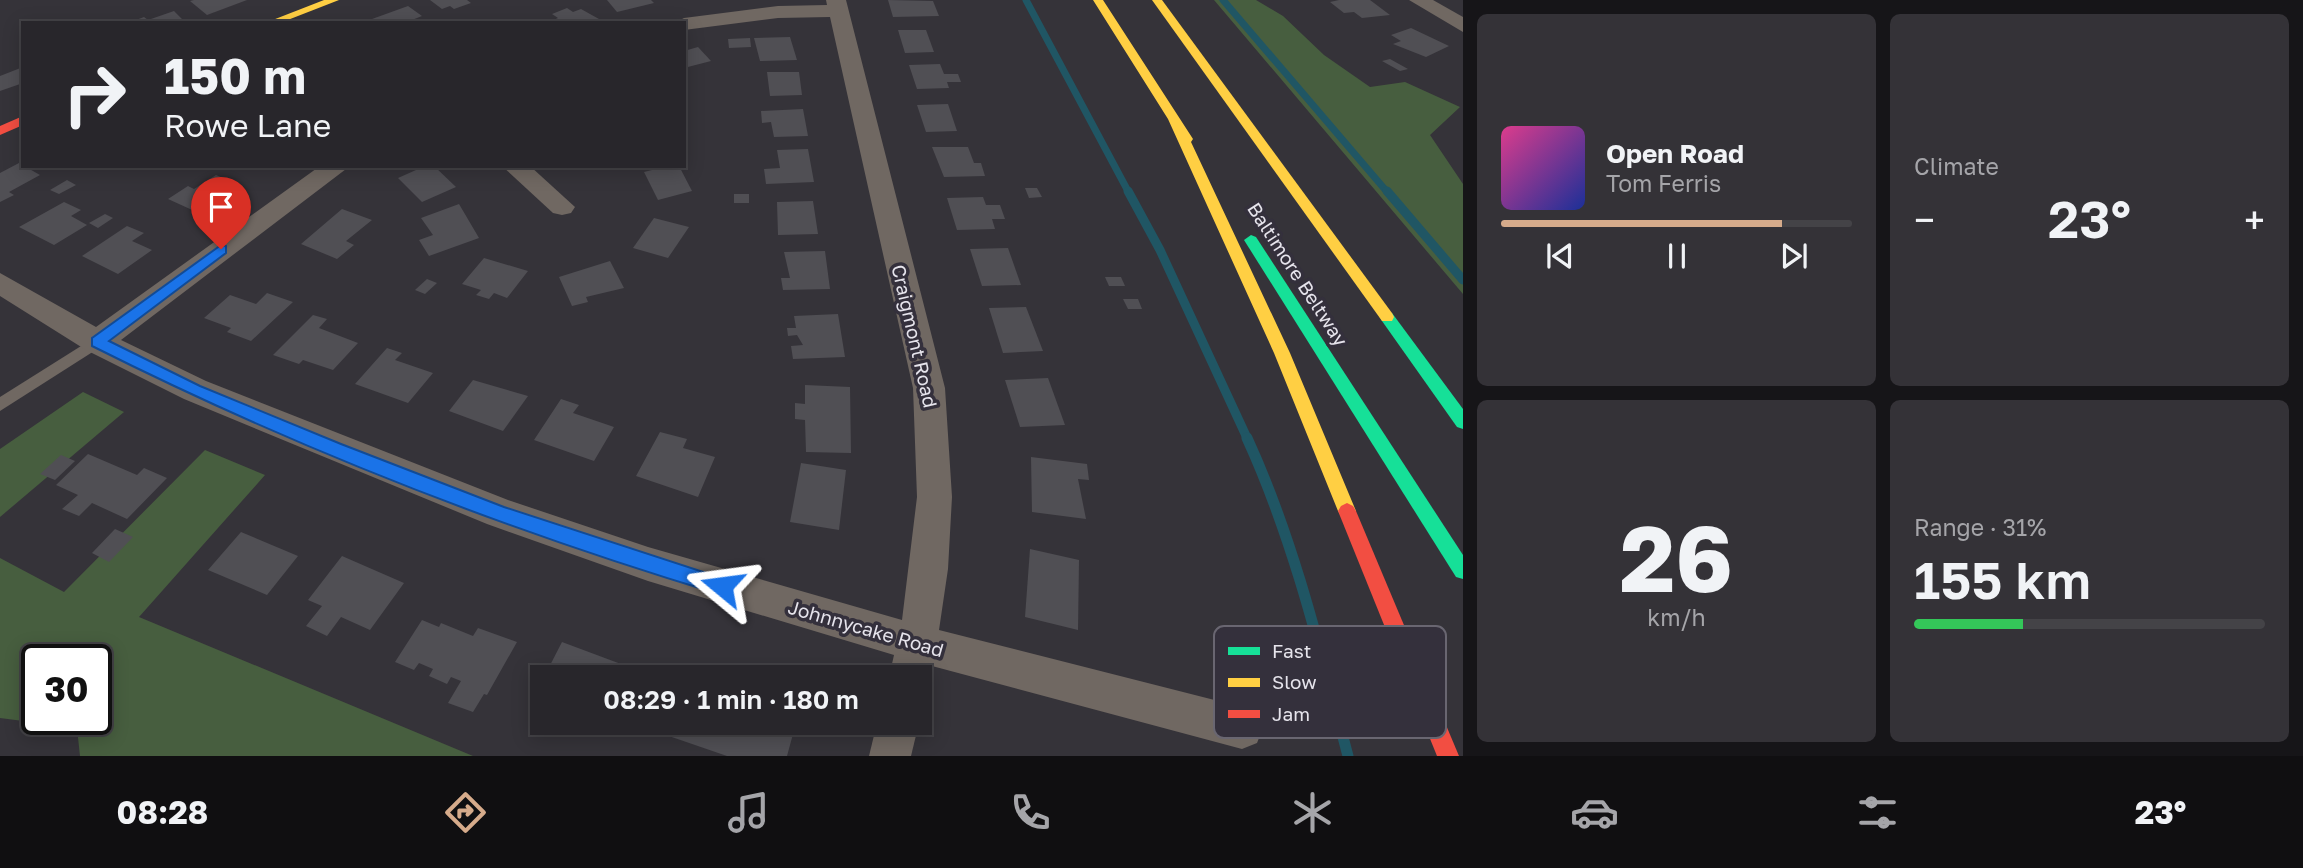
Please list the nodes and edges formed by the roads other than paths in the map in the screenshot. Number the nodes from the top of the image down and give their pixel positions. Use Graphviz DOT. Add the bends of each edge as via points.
graph roads {
  1 [pos="334,0"];
  2 [pos="1098,0"];
  3 [pos="1157,0"];
  4 [pos="1419,0"];
  5 [pos="837,5"];
  6 [pos="276,21"];
  7 [pos="686,24"];
  8 [pos="1463,26"];
  9 [pos="1174,119"];
  10 [pos="21,122"];
  11 [pos="0,131"];
  12 [pos="335,168"];
  13 [pos="516,168"];
  14 [pos="562,207"];
  15 [pos="1321,225"];
  16 [pos="0,283"];
  17 [pos="97,342"];
  18 [pos="1436,356"];
  19 [pos="0,405"];
  20 [pos="1463,422"];
  21 [pos="1463,571"];
  22 [pos="1394,626"];
  23 [pos="913,660"];
  24 [pos="1214,722"];
  25 [pos="895,735"];
  26 [pos="1441,738"];
  27 [pos="890,756"];
  28 [pos="1448,756"];
  1 -- 6 [label="main road"];
  2 -- 9 [label="main road, Baltimore Beltway"];
  3 -- 15 [label="main road"];
  4 -- 8 [label="street"];
  5 -- 7 [label="street"];
  5 -- 23 [label="street, Craigmont Road" via="929,388 937,441 937,504"];
  9 -- 21 [label="main road, Baltimore Beltway"];
  9 -- 22 [label="main road" via="1282,353"];
  10 -- 11 [label="main road"];
  12 -- 17 [label="street"];
  13 -- 14 [label="street"];
  15 -- 18 [label="main road"];
  15 -- 20 [label="main road"];
  16 -- 17 [label="street, Johnnycake Road"];
  17 -- 19 [label="lane"];
  17 -- 23 [label="street, Johnnycake Road" via="195,390 500,513"];
  23 -- 24 [label="street, Johnnycake Road"];
  25 -- 27 [label="street"];
  26 -- 28 [label="main road"];
}
